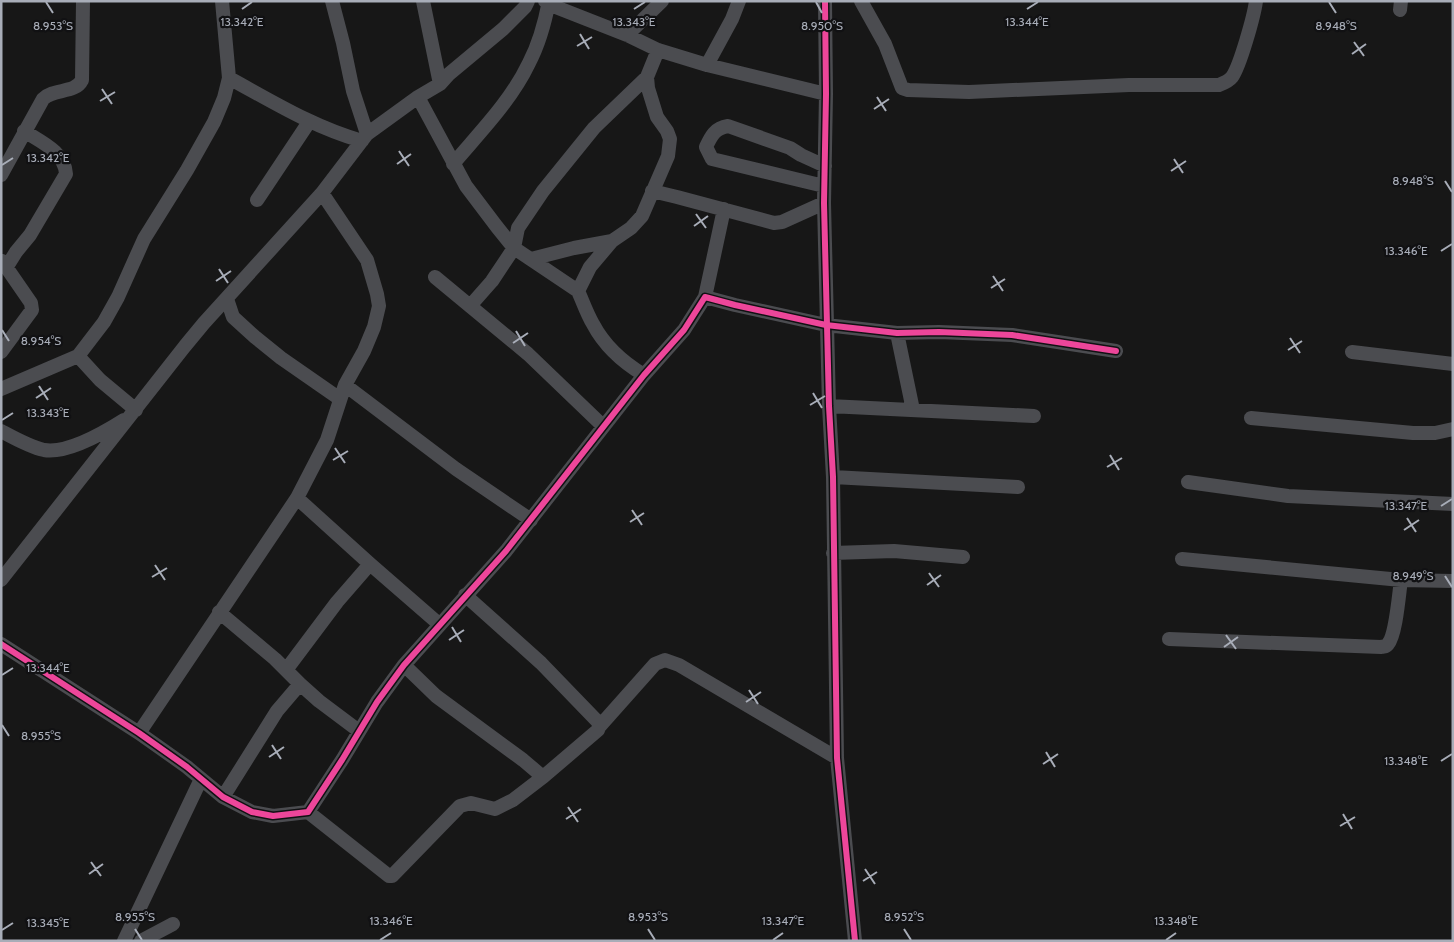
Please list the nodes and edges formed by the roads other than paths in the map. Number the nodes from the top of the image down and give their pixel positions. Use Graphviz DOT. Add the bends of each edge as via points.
graph roads {
  1 [pos="83,1"];
  2 [pos="222,1"];
  3 [pos="332,1"];
  4 [pos="423,1"];
  5 [pos="528,1"];
  6 [pos="662,1"];
  7 [pos="739,1"];
  8 [pos="825,1"];
  9 [pos="861,1"];
  10 [pos="1256,1"];
  11 [pos="547,2"];
  12 [pos="627,35"];
  13 [pos="658,50"];
  14 [pos="707,65"];
  15 [pos="647,77"];
  16 [pos="229,78"];
  17 [pos="440,84"];
  18 [pos="826,94"];
  19 [pos="418,96"];
  20 [pos="309,122"];
  21 [pos="24,132"];
  22 [pos="364,138"];
  23 [pos="453,164"];
  24 [pos="824,166"];
  25 [pos="1,175"];
  26 [pos="824,186"];
  27 [pos="652,192"];
  28 [pos="322,193"];
  29 [pos="257,200"];
  30 [pos="824,203"];
  31 [pos="724,209"];
  32 [pos="612,241"];
  33 [pos="514,248"];
  34 [pos="531,259"];
  35 [pos="5,271"];
  36 [pos="435,277"];
  37 [pos="578,291"];
  38 [pos="706,297"];
  39 [pos="227,299"];
  40 [pos="470,306"];
  41 [pos="826,325"];
  42 [pos="897,333"];
  43 [pos="1116,351"];
  44 [pos="1,352"];
  45 [pos="1352,352"];
  46 [pos="78,356"];
  47 [pos="1453,364"];
  48 [pos="644,375"];
  49 [pos="345,385"];
  50 [pos="1,389"];
  51 [pos="340,399"];
  52 [pos="829,406"];
  53 [pos="136,410"];
  54 [pos="913,410"];
  55 [pos="1034,416"];
  56 [pos="1251,418"];
  57 [pos="603,426"];
  58 [pos="1453,429"];
  59 [pos="1,431"];
  60 [pos="833,477"];
  61 [pos="1188,482"];
  62 [pos="1018,487"];
  63 [pos="297,498"];
  64 [pos="1453,504"];
  65 [pos="531,520"];
  66 [pos="833,553"];
  67 [pos="963,557"];
  68 [pos="1182,558"];
  69 [pos="370,564"];
  70 [pos="1,580"];
  71 [pos="1400,580"];
  72 [pos="1453,581"];
  73 [pos="465,595"];
  74 [pos="219,612"];
  75 [pos="439,624"];
  76 [pos="1169,639"];
  77 [pos="1,644"];
  78 [pos="404,665"];
  79 [pos="286,670"];
  80 [pos="300,684"];
  81 [pos="599,727"];
  82 [pos="139,732"];
  83 [pos="359,732"];
  84 [pos="837,758"];
  85 [pos="543,777"];
  86 [pos="201,778"];
  87 [pos="223,797"];
  88 [pos="308,812"];
  89 [pos="173,924"];
  90 [pos="124,941"];
  91 [pos="141,941"];
  92 [pos="855,941"];
  1 -- 21 [label="street" via="82,80 77,87 48,95"];
  2 -- 16 [label="street"];
  3 -- 22 [label="street"];
  4 -- 17 [label="street"];
  5 -- 17 [label="street" via="503,29"];
  6 -- 12 [label="street"];
  7 -- 14 [label="street"];
  8 -- 18 [label="street"];
  9 -- 10 [label="street" via="885,44 902,88 969,92 1219,85 1232,77 1238,65"];
  11 -- 12 [label="street"];
  11 -- 23 [label="street" via="538,42 520,80 499,111"];
  12 -- 13 [label="street"];
  13 -- 14 [label="street"];
  13 -- 15 [label="street"];
  14 -- 18 [label="street"];
  15 -- 27 [label="street" via="657,117 670,139 668,156"];
  15 -- 33 [label="street" via="594,128 543,191 518,228"];
  16 -- 20 [label="street"];
  16 -- 46 [label="street" via="214,122 188,170 144,239 104,322"];
  17 -- 19 [label="street"];
  18 -- 24 [label="street"];
  19 -- 22 [label="street"];
  19 -- 23 [label="street"];
  20 -- 22 [label="street" via="334,133"];
  20 -- 29 [label="street"];
  21 -- 25 [label="street"];
  21 -- 35 [label="street" via="56,152 63,160 66,174"];
  22 -- 28 [label="street"];
  23 -- 33 [label="street" via="481,209"];
  24 -- 26 [label="street"];
  24 -- 26 [label="street" via="790,148 728,126 714,132 706,147 712,159"];
  26 -- 30 [label="street"];
  27 -- 31 [label="street"];
  27 -- 32 [label="street" via="642,216"];
  28 -- 39 [label="street"];
  28 -- 49 [label="street" via="367,260 379,306 374,327"];
  30 -- 31 [label="street" via="778,223"];
  30 -- 41 [label="street"];
  31 -- 38 [label="street"];
  32 -- 34 [label="street"];
  32 -- 37 [label="street" via="590,267"];
  33 -- 34 [label="street"];
  33 -- 40 [label="street"];
  34 -- 37 [label="street"];
  35 -- 44 [label="street" via="31,303 32,310"];
  36 -- 40 [label="street"];
  37 -- 48 [label="street" via="596,329 621,358"];
  38 -- 41 [label="street"];
  38 -- 48 [label="street"];
  39 -- 51 [label="street" via="233,317 255,337"];
  39 -- 53 [label="street" via="185,346"];
  40 -- 57 [label="street" via="528,354"];
  41 -- 42 [label="street"];
  41 -- 52 [label="street"];
  42 -- 43 [label="street" via="1012,335"];
  42 -- 54 [label="street"];
  45 -- 47 [label="street"];
  46 -- 50 [label="street"];
  46 -- 53 [label="street" via="100,380"];
  48 -- 57 [label="street"];
  49 -- 51 [label="street"];
  49 -- 65 [label="street" via="456,469"];
  51 -- 63 [label="street" via="327,440"];
  52 -- 54 [label="street"];
  52 -- 60 [label="street"];
  53 -- 59 [label="street" via="100,433 58,450 44,450"];
  53 -- 70 [label="street"];
  54 -- 55 [label="street"];
  56 -- 58 [label="street" via="1413,433"];
  57 -- 65 [label="street"];
  60 -- 62 [label="street"];
  60 -- 66 [label="street"];
  61 -- 64 [label="street" via="1288,496"];
  63 -- 69 [label="street"];
  63 -- 74 [label="street"];
  65 -- 73 [label="street"];
  66 -- 67 [label="street" via="894,552"];
  66 -- 84 [label="street"];
  68 -- 71 [label="street"];
  69 -- 75 [label="street"];
  69 -- 79 [label="street"];
  71 -- 72 [label="street"];
  71 -- 76 [label="street" via="1394,626 1387,646"];
  73 -- 75 [label="street"];
  73 -- 81 [label="street" via="541,663 598,722"];
  74 -- 79 [label="street"];
  74 -- 82 [label="street"];
  75 -- 78 [label="street"];
  77 -- 82 [label="street"];
  78 -- 83 [label="street"];
  78 -- 85 [label="street" via="446,704"];
  79 -- 80 [label="street"];
  80 -- 83 [label="street"];
  80 -- 87 [label="street" via="277,711"];
  81 -- 84 [label="street" via="655,664 665,660 679,665"];
  81 -- 85 [label="street"];
  82 -- 86 [label="street"];
  83 -- 88 [label="street"];
  84 -- 92 [label="street"];
  85 -- 88 [label="street" via="495,809 471,803 460,806 392,876"];
  86 -- 87 [label="street"];
  86 -- 90 [label="street"];
  87 -- 88 [label="street" via="252,812 274,816"];
  89 -- 91 [label="street"];
}
